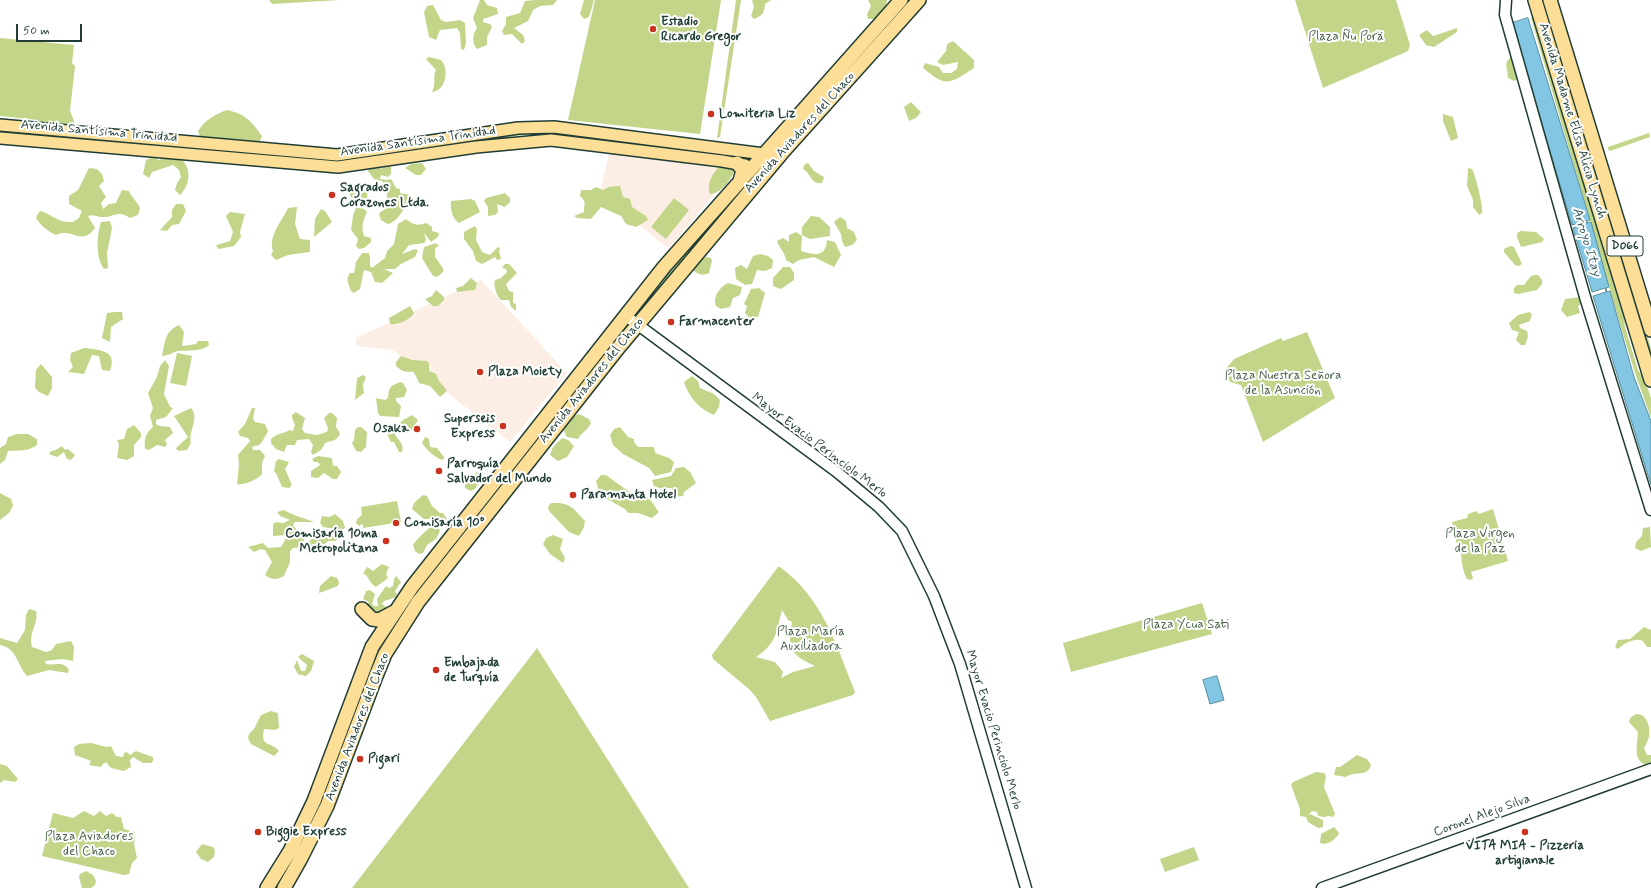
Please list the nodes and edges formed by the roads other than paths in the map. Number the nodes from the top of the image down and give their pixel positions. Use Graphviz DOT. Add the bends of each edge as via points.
graph roads {
  1 [pos="901,0"];
  2 [pos="919,0"];
  3 [pos="1506,0"];
  4 [pos="1535,0"];
  5 [pos="1550,0"];
  6 [pos="0,125"];
  7 [pos="0,138"];
  8 [pos="764,154"];
  9 [pos="738,163"];
  10 [pos="752,167"];
  11 [pos="767,170"];
  12 [pos="740,181"];
  13 [pos="626,316"];
  14 [pos="637,325"];
  15 [pos="1651,330"];
  16 [pos="1651,380"];
  17 [pos="511,473"];
  18 [pos="1651,510"];
  19 [pos="362,609"];
  20 [pos="397,610"];
  21 [pos="1651,769"];
  22 [pos="267,888"];
  23 [pos="284,888"];
  24 [pos="1026,888"];
  25 [pos="1322,888"];
  1 -- 8 [label="highway, Avenida Aviadores del Chaco"];
  2 -- 11 [label="highway, Avenida Aviadores del Chaco"];
  3 -- 18 [label="main road" via="1505,15 1585,297"];
  4 -- 16 [label="highway, Avenida Madame Elisa Alicia Lynch / D066"];
  5 -- 15 [label="highway, Avenida Madame Elisa Alicia Lynch / D066"];
  6 -- 8 [label="main road, Avenida Santísima Trinidad" via="337,155 518,128 554,127"];
  7 -- 9 [label="main road, Avenida Santísima Trinidad" via="338,167 476,147 551,140"];
  8 -- 10 [label="highway, Avenida Aviadores del Chaco"];
  9 -- 10 [label="main road, Avenida Santísima Trinidad"];
  9 -- 12 [label="highway" via="743,170"];
  10 -- 11 [label="main road, Avenida Santísima Trinidad"];
  10 -- 12 [label="highway, Avenida Aviadores del Chaco"];
  11 -- 14 [label="highway, Avenida Aviadores del Chaco"];
  12 -- 13 [label="highway, Avenida Aviadores del Chaco" via="688,238"];
  13 -- 14 [label="main road, Mayor Evacio Perinciolo Merlo"];
  13 -- 17 [label="highway, Avenida Aviadores del Chaco"];
  14 -- 17 [label="highway, Avenida Aviadores del Chaco"];
  14 -- 24 [label="main road, Mayor Evacio Perinciolo Merlo" via="837,472 879,507 902,531 934,596 960,664"];
  17 -- 20 [label="highway, Avenida Aviadores del Chaco" via="412,587"];
  17 -- 23 [label="highway, Avenida Aviadores del Chaco" via="418,602 385,654 327,806"];
  19 -- 20 [label="highway" via="368,617 379,620"];
  20 -- 22 [label="highway, Avenida Aviadores del Chaco" via="372,647 314,801 290,851"];
  21 -- 25 [label="main road, Coronel Alejo Silva"];
}
